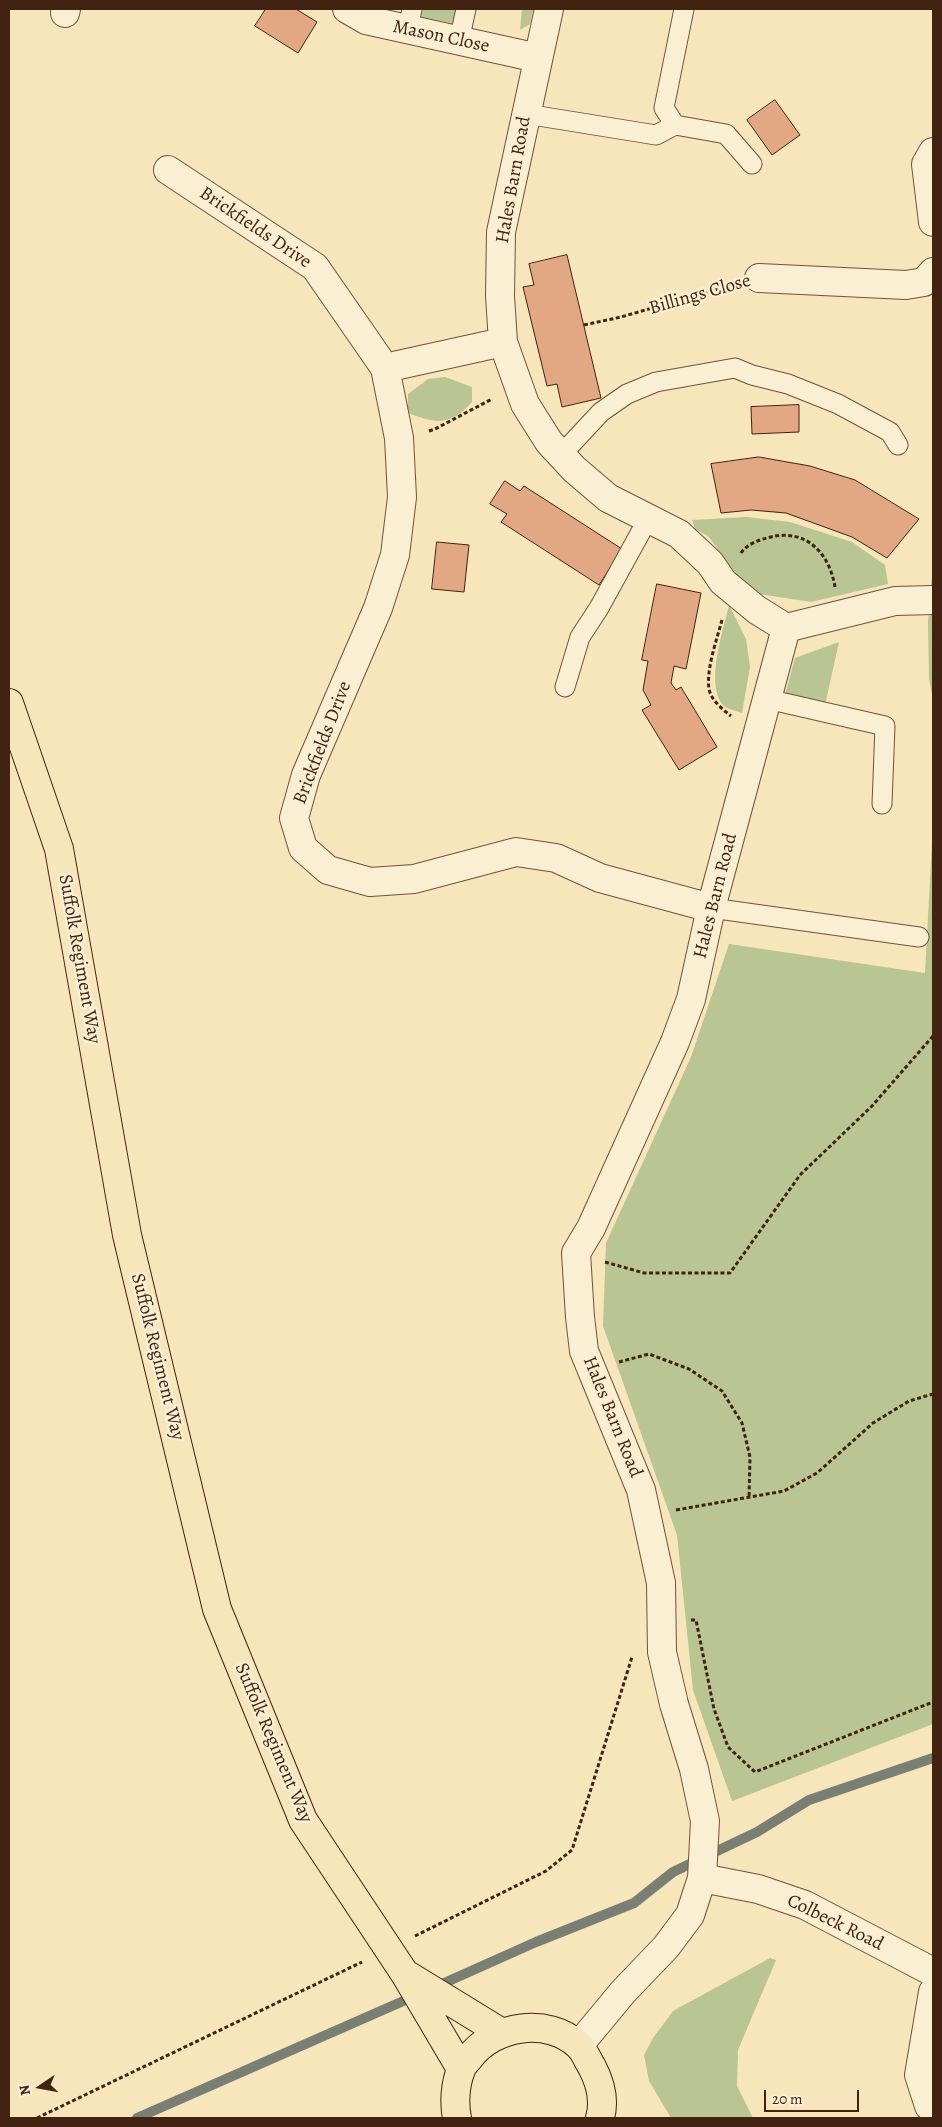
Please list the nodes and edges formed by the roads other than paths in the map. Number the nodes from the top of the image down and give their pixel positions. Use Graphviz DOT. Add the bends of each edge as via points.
graph roads {
  1 [pos="347,9"];
  2 [pos="466,9"];
  3 [pos="549,9"];
  4 [pos="684,9"];
  5 [pos="410,19"];
  6 [pos="459,40"];
  7 [pos="538,58"];
  8 [pos="526,114"];
  9 [pos="675,125"];
  10 [pos="933,152"];
  11 [pos="752,164"];
  12 [pos="168,170"];
  13 [pos="933,222"];
  14 [pos="933,272"];
  15 [pos="759,278"];
  16 [pos="503,342"];
  17 [pos="385,368"];
  18 [pos="898,445"];
  19 [pos="561,455"];
  20 [pos="649,517"];
  21 [pos="933,600"];
  22 [pos="786,628"];
  23 [pos="565,687"];
  24 [pos="767,699"];
  25 [pos="9,703"];
  26 [pos="882,804"];
  27 [pos="711,908"];
  28 [pos="919,937"];
  29 [pos="702,1876"];
  30 [pos="933,1972"];
  31 [pos="933,1992"];
  32 [pos="435,2003"];
  33 [pos="502,2033"];
  34 [pos="579,2045"];
  35 [pos="461,2069"];
  36 [pos="933,2107"];
  37 [pos="607,2114"];
  38 [pos="457,2118"];
  1 -- 5 [label="street, Mason Close" via="366,20"];
  2 -- 6 [label="lane"];
  3 -- 7 [label="street, Hales Barn Road"];
  4 -- 9 [label="lane" via="664,108"];
  5 -- 6 [label="street, Mason Close"];
  6 -- 7 [label="street, Mason Close"];
  7 -- 8 [label="street, Hales Barn Road"];
  8 -- 9 [label="lane" via="656,135"];
  8 -- 16 [label="street, Hales Barn Road" via="502,232 500,296"];
  9 -- 11 [label="lane" via="726,134"];
  10 -- 13 [label="street" via="926,164"];
  12 -- 17 [label="street, Brickfields Drive" via="315,267"];
  14 -- 15 [label="street, Billings Close" via="924,282 906,285"];
  16 -- 17 [label="street"];
  16 -- 19 [label="street, Hales Barn Road" via="525,404"];
  17 -- 27 [label="street, Brickfields Drive" via="399,438 402,498 395,555 378,608 306,774 294,818 303,848 328,870 370,882 414,879 516,852 556,858 600,878"];
  18 -- 19 [label="lane" via="890,432 838,404 735,368 656,382 627,394 602,412"];
  19 -- 20 [label="street, Hales Barn Road" via="608,498"];
  20 -- 22 [label="street, Hales Barn Road" via="679,534 710,563 723,582 757,610"];
  20 -- 23 [label="lane" via="580,637"];
  21 -- 22 [label="street" via="896,601"];
  22 -- 24 [label="street, Hales Barn Road"];
  24 -- 26 [label="lane" via="885,726"];
  24 -- 27 [label="street, Hales Barn Road"];
  25 -- 32 [label="main road, Suffolk Regiment Way" via="59,849 127,1235 218,1609 303,1820 410,1978"];
  27 -- 28 [label="lane"];
  27 -- 29 [label="street, Hales Barn Road" via="691,999 675,1042 591,1228 576,1253 584,1351 642,1490 661,1583 662,1652 705,1821"];
  29 -- 30 [label="street, Colbeck Road" via="758,1889 805,1905"];
  29 -- 34 [label="street, Hales Barn Road" via="690,1915 666,1947"];
  31 -- 36 [label="street" via="919,2075"];
  32 -- 33 [label="main road"];
  32 -- 35 [label="main road, Suffolk Regiment Way"];
  33 -- 34 [label="main road" via="527,2027 556,2030"];
  33 -- 35 [label="main road" via="477,2048"];
  34 -- 37 [label="main road" via="597,2077"];
  35 -- 38 [label="main road" via="454,2105"];
}
